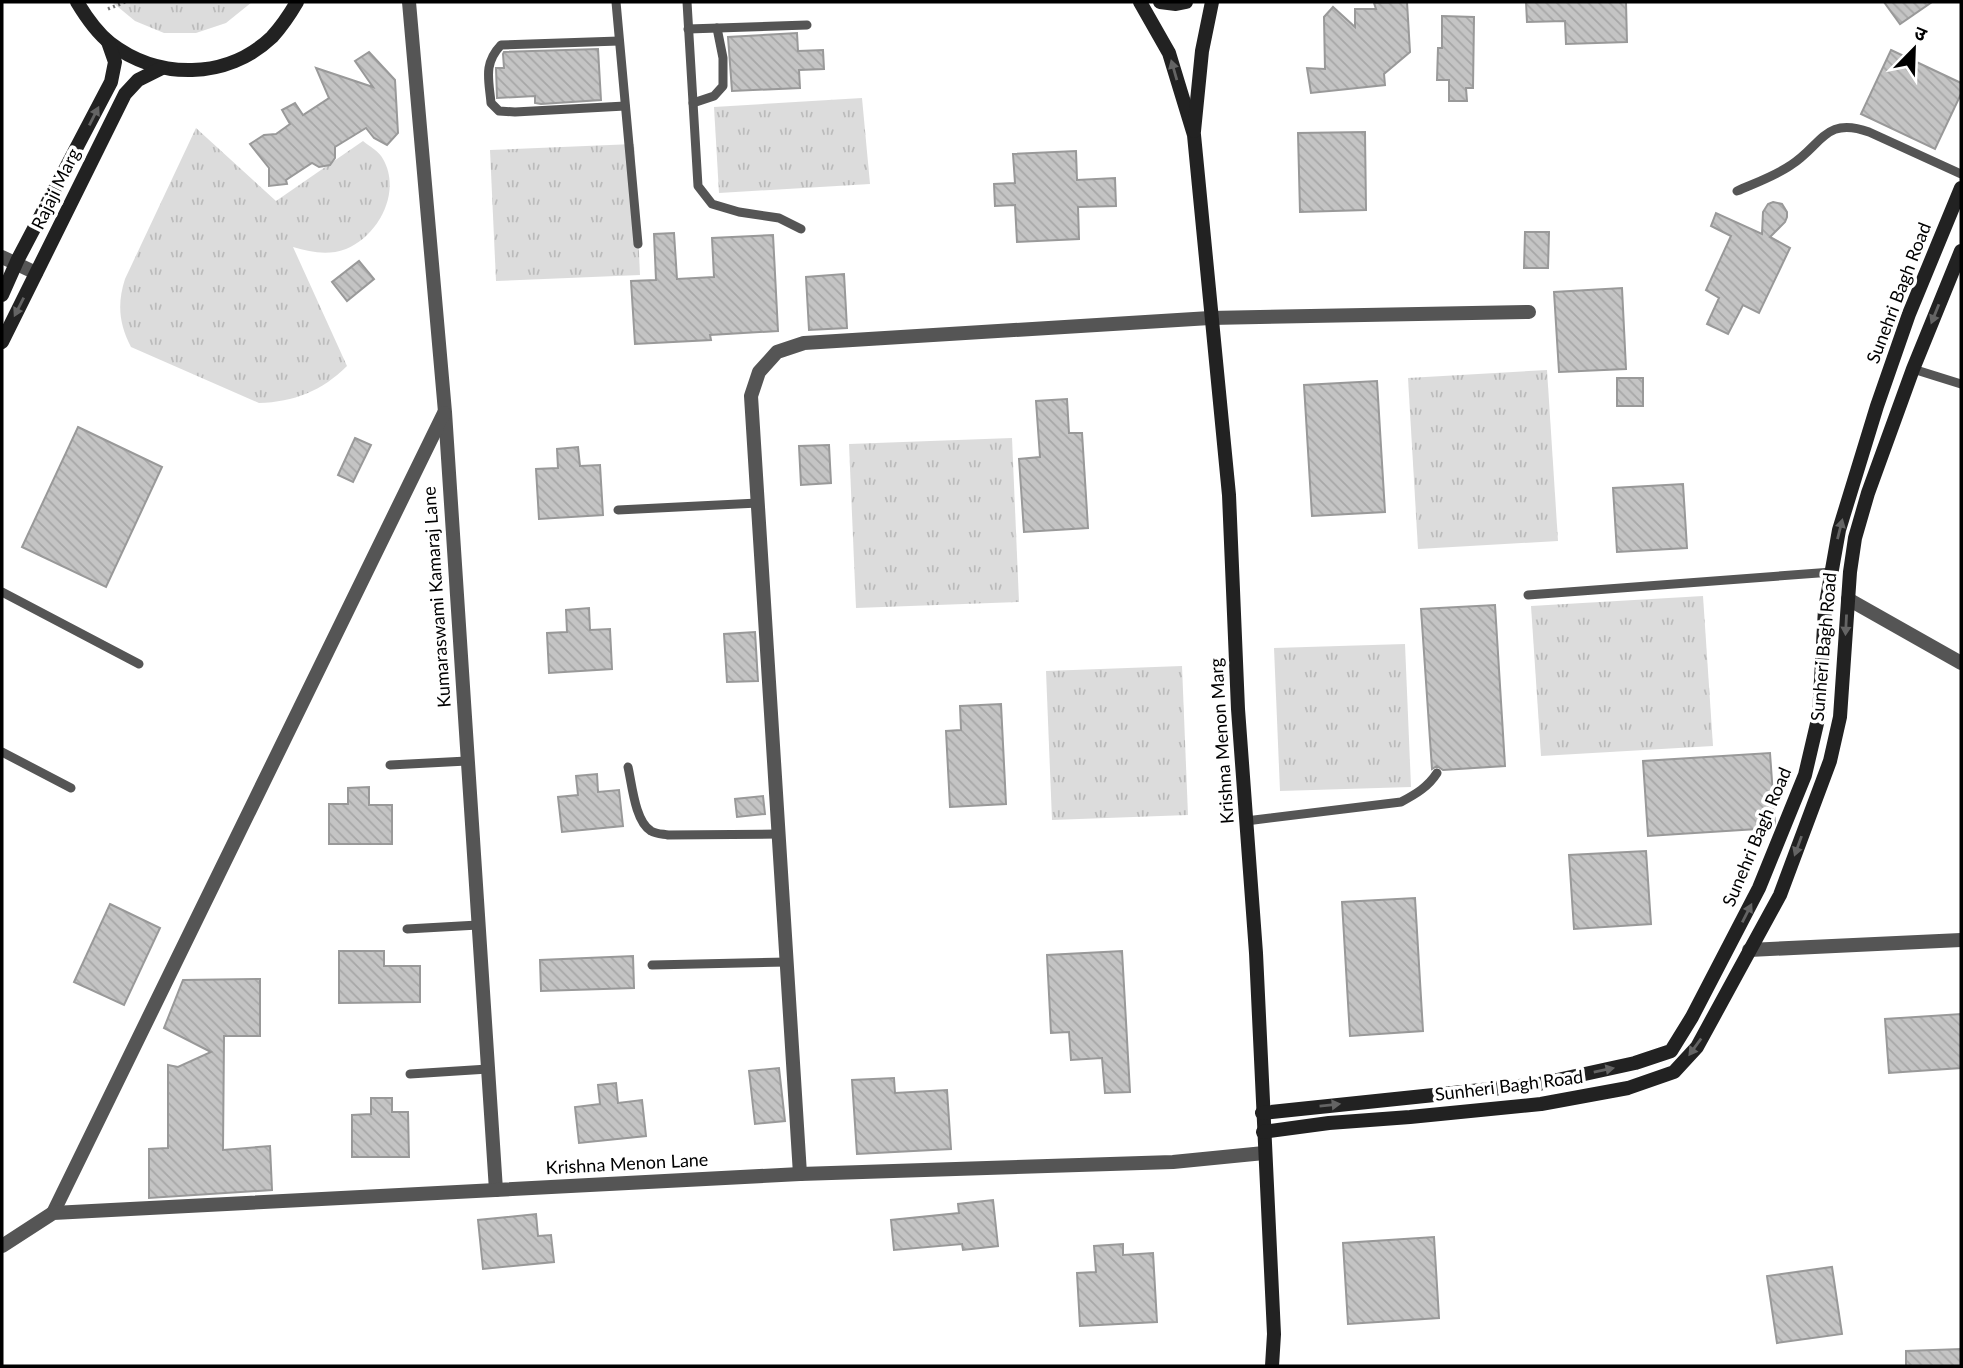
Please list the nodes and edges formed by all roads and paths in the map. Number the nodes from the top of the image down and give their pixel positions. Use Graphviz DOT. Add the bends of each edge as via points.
graph roads {
  1 [pos="77,2"];
  2 [pos="125,2"];
  3 [pos="297,2"];
  4 [pos="409,2"];
  5 [pos="616,2"];
  6 [pos="687,2"];
  7 [pos="1140,2"];
  8 [pos="1160,2"];
  9 [pos="1186,2"];
  10 [pos="1212,2"];
  11 [pos="108,9"];
  12 [pos="807,25"];
  13 [pos="717,28"];
  14 [pos="688,29"];
  15 [pos="619,41"];
  16 [pos="108,42"];
  17 [pos="162,68"];
  18 [pos="693,103"];
  19 [pos="625,106"];
  20 [pos="1194,135"];
  21 [pos="1961,174"];
  22 [pos="1961,188"];
  23 [pos="1737,191"];
  24 [pos="801,229"];
  25 [pos="638,244"];
  26 [pos="1961,251"];
  27 [pos="2,257"];
  28 [pos="17,264"];
  29 [pos="36,272"];
  30 [pos="2,295"];
  31 [pos="1529,312"];
  32 [pos="1210,318"];
  33 [pos="2,342"];
  34 [pos="1913,369"];
  35 [pos="1961,384"];
  36 [pos="445,412"];
  37 [pos="758,503"];
  38 [pos="618,510"];
  39 [pos="1832,572"];
  40 [pos="2,592"];
  41 [pos="1528,595"];
  42 [pos="1847,598"];
  43 [pos="1961,663"];
  44 [pos="139,664"];
  45 [pos="2,752"];
  46 [pos="467,761"];
  47 [pos="390,765"];
  48 [pos="628,767"];
  49 [pos="1437,774"];
  50 [pos="71,788"];
  51 [pos="1246,821"];
  52 [pos="778,834"];
  53 [pos="478,925"];
  54 [pos="407,929"];
  55 [pos="1961,940"];
  56 [pos="1749,950"];
  57 [pos="787,962"];
  58 [pos="652,965"];
  59 [pos="488,1069"];
  60 [pos="411,1074"];
  61 [pos="1262,1113"];
  62 [pos="1263,1132"];
  63 [pos="1264,1153"];
  64 [pos="800,1174"];
  65 [pos="496,1191"];
  66 [pos="53,1213"];
  67 [pos="2,1246"];
  68 [pos="1273,1344"];
  69 [pos="1272,1366"];
  70 [pos="1283,1366"];
  1 -- 16 [label="street"];
  2 -- 11 [label="path"];
  3 -- 17 [label="street" via="272,36 236,61 193,71"];
  4 -- 36 [label="street, Kumaraswami Kamaraj Lane"];
  5 -- 15 [label="lane"];
  6 -- 14 [label="lane"];
  20 -- 7 [label="street, Krishna Menon Marg, one-way" via="1170,53"];
  8 -- 9 [label="street"];
  10 -- 20 [label="street, Krishna Menon Marg"];
  12 -- 13 [label="lane"];
  13 -- 14 [label="lane"];
  13 -- 18 [label="lane" via="723,86 714,96"];
  14 -- 18 [label="lane"];
  15 -- 19 [label="lane"];
  15 -- 19 [label="lane" via="501,45 488,66 491,103 499,111 515,112"];
  16 -- 17 [label="street" via="129,56"];
  28 -- 16 [label="street, Rajaji Marg, one-way" via="111,82 116,62"];
  17 -- 29 [label="street, Rajaji Marg" via="138,80 125,94"];
  18 -- 24 [label="lane" via="698,186 712,204 779,218"];
  19 -- 25 [label="lane"];
  20 -- 32 [label="street, Krishna Menon Marg"];
  21 -- 23 [label="lane" via="1869,132 1844,126 1824,135 1791,165"];
  39 -- 22 [label="street, Sunehri Bagh Road, one-way" via="1839,530 1877,406"];
  26 -- 34 [label="street, Sunheri Bagh Road, one-way"];
  27 -- 28 [label="street"];
  28 -- 29 [label="street"];
  28 -- 30 [label="street, Rajaji Marg"];
  29 -- 33 [label="street, Rajaji Marg, one-way"];
  31 -- 32 [label="street"];
  32 -- 37 [label="street" via="804,343 777,352 759,372 751,396"];
  32 -- 51 [label="street, Krishna Menon Marg" via="1229,495"];
  34 -- 35 [label="lane"];
  34 -- 42 [label="street, Sunheri Bagh Road" via="1868,493"];
  36 -- 46 [label="street, Kumaraswami Kamaraj Lane"];
  36 -- 66 [label="street"];
  37 -- 38 [label="lane"];
  37 -- 52 [label="street"];
  39 -- 41 [label="lane"];
  61 -- 39 [label="street, Sunehri Bagh Road, one-way" via="1539,1084 1671,1051 1759,888 1805,775 1819,715 1825,609"];
  40 -- 44 [label="lane"];
  42 -- 43 [label="street"];
  42 -- 56 [label="street, Sunheri Bagh Road, one-way" via="1840,717 1830,761 1780,895"];
  45 -- 50 [label="lane"];
  46 -- 47 [label="lane"];
  46 -- 53 [label="street, Kumaraswami Kamaraj Lane"];
  48 -- 52 [label="lane" via="639,813 653,832"];
  49 -- 51 [label="lane" via="1430,784 1401,802"];
  51 -- 61 [label="street, Krishna Menon Marg"];
  52 -- 57 [label="street"];
  53 -- 54 [label="lane"];
  53 -- 59 [label="street, Kumaraswami Kamaraj Lane"];
  55 -- 56 [label="street"];
  56 -- 62 [label="street, Sunheri Bagh Road, one-way" via="1697,1047 1674,1072 1628,1088 1541,1104"];
  57 -- 58 [label="lane"];
  57 -- 64 [label="street"];
  59 -- 60 [label="lane"];
  59 -- 65 [label="street, Kumaraswami Kamaraj Lane"];
  61 -- 62 [label="street, Krishna Menon Marg"];
  62 -- 63 [label="street, Krishna Menon Marg"];
  63 -- 64 [label="street, Krishna Menon Lane" via="1173,1162"];
  63 -- 68 [label="street, Krishna Menon Marg"];
  64 -- 65 [label="street, Krishna Menon Lane"];
  65 -- 66 [label="street, Krishna Menon Lane"];
  66 -- 67 [label="street"];
  68 -- 69 [label="street, Krishna Menon Marg"];
  68 -- 70 [label="street, Krishna Menon Marg"];
}
